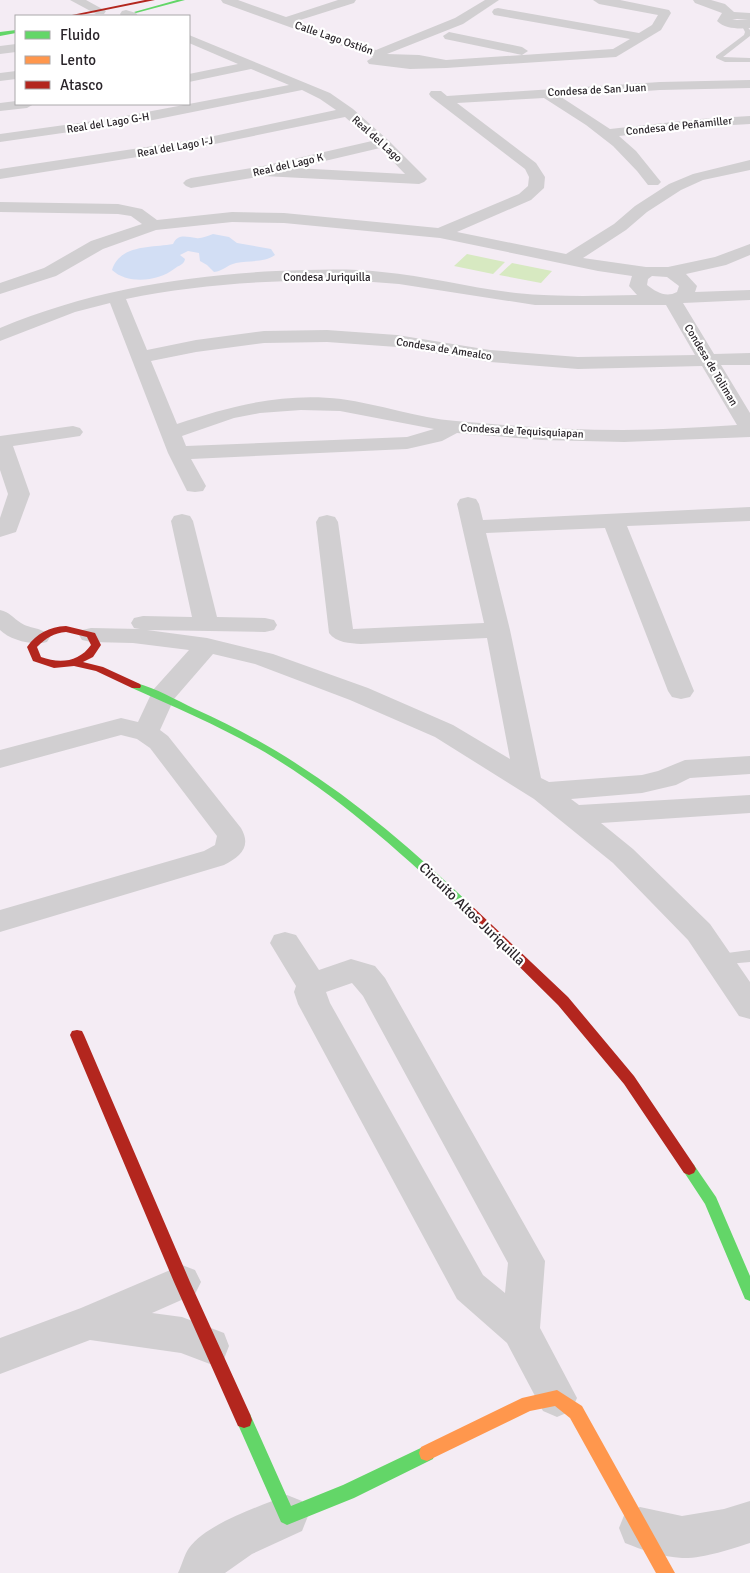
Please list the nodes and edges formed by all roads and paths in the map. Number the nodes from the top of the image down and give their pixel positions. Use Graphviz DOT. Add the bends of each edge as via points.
graph roads {
  1 [pos="76,0"];
  2 [pos="153,0"];
  3 [pos="183,0"];
  4 [pos="226,0"];
  5 [pos="350,0"];
  6 [pos="600,0"];
  7 [pos="699,0"];
  8 [pos="725,0"];
  9 [pos="495,6"];
  10 [pos="100,11"];
  11 [pos="76,15"];
  12 [pos="128,15"];
  13 [pos="286,21"];
  14 [pos="747,21"];
  15 [pos="15,25"];
  16 [pos="0,27"];
  17 [pos="15,32"];
  18 [pos="0,34"];
  19 [pos="450,36"];
  20 [pos="642,37"];
  21 [pos="192,43"];
  22 [pos="15,48"];
  23 [pos="0,50"];
  24 [pos="558,58"];
  25 [pos="375,59"];
  26 [pos="750,60"];
  27 [pos="252,65"];
  28 [pos="15,75"];
  29 [pos="0,77"];
  30 [pos="190,78"];
  31 [pos="750,84"];
  32 [pos="304,86"];
  33 [pos="429,88"];
  34 [pos="546,93"];
  35 [pos="444,100"];
  36 [pos="18,105"];
  37 [pos="0,107"];
  38 [pos="348,112"];
  39 [pos="750,120"];
  40 [pos="609,134"];
  41 [pos="0,138"];
  42 [pos="383,143"];
  43 [pos="750,165"];
  44 [pos="263,171"];
  45 [pos="0,174"];
  46 [pos="661,181"];
  47 [pos="191,183"];
  48 [pos="0,207"];
  49 [pos="641,209"];
  50 [pos="154,226"];
  51 [pos="440,233"];
  52 [pos="750,249"];
  53 [pos="568,260"];
  54 [pos="645,272"];
  55 [pos="669,272"];
  56 [pos="26,281"];
  57 [pos="750,295"];
  58 [pos="116,296"];
  59 [pos="671,299"];
  60 [pos="12,304"];
  61 [pos="64,310"];
  62 [pos="0,335"];
  63 [pos="140,358"];
  64 [pos="750,359"];
  65 [pos="709,361"];
  66 [pos="453,428"];
  67 [pos="750,430"];
  68 [pos="73,432"];
  69 [pos="171,434"];
  70 [pos="0,442"];
  71 [pos="178,453"];
  72 [pos="195,486"];
  73 [pos="750,514"];
  74 [pos="182,520"];
  75 [pos="327,522"];
  76 [pos="616,528"];
  77 [pos="0,530"];
  78 [pos="750,530"];
  79 [pos="1,619"];
  80 [pos="265,625"];
  81 [pos="498,630"];
  82 [pos="207,634"];
  83 [pos="92,635"];
  84 [pos="38,637"];
  85 [pos="74,663"];
  86 [pos="680,691"];
  87 [pos="162,696"];
  88 [pos="146,732"];
  89 [pos="0,759"];
  90 [pos="750,764"];
  91 [pos="685,769"];
  92 [pos="536,787"];
  93 [pos="750,804"];
  94 [pos="697,807"];
  95 [pos="574,816"];
  96 [pos="0,921"];
  97 [pos="285,943"];
  98 [pos="750,956"];
  99 [pos="717,959"];
  100 [pos="312,985"];
  101 [pos="750,1007"];
  102 [pos="77,1035"];
  103 [pos="182,1282"];
  104 [pos="750,1294"];
  105 [pos="91,1322"];
  106 [pos="521,1330"];
  107 [pos="210,1346"];
  108 [pos="0,1356"];
  109 [pos="557,1398"];
  110 [pos="287,1516"];
  111 [pos="750,1522"];
  112 [pos="640,1528"];
  113 [pos="200,1573"];
  114 [pos="666,1573"];
  1 -- 10 [label="street"];
  2 -- 10 [label="street"];
  3 -- 12 [label="street"];
  4 -- 13 [label="street, Calle Lago Ostión"];
  5 -- 13 [label="street"];
  6 -- 20 [label="street" via="665,14 657,27"];
  7 -- 14 [label="street" via="721,7 728,11 729,16"];
  8 -- 14 [label="street" via="743,11"];
  9 -- 20 [label="street"];
  9 -- 25 [label="street, Calle Lago Ostión"];
  10 -- 11 [label="street"];
  13 -- 25 [label="street, Calle Lago Ostión"];
  14 -- 26 [label="lane" via="747,36 718,57"];
  15 -- 16 [label="street"];
  17 -- 18 [label="street"];
  19 -- 24 [label="street"];
  20 -- 24 [label="street" via="616,53"];
  21 -- 27 [label="street, Real del Lago"];
  22 -- 23 [label="street"];
  24 -- 25 [label="street" via="410,66"];
  27 -- 30 [label="street"];
  27 -- 32 [label="street, Real del Lago"];
  28 -- 29 [label="street"];
  31 -- 34 [label="street, Condesa de San Juan"];
  32 -- 38 [label="street, Real del Lago"];
  32 -- 41 [label="street, Real del Lago G-H" via="186,111"];
  33 -- 35 [label="street"];
  34 -- 35 [label="street, Condesa de San Juan"];
  34 -- 40 [label="street"];
  35 -- 51 [label="street" via="531,166 538,177 536,188 525,197"];
  36 -- 37 [label="street"];
  38 -- 42 [label="street, Real del Lago"];
  38 -- 45 [label="street, Real del Lago I-J" via="200,143"];
  39 -- 40 [label="street, Condesa de Peñamiller" via="700,122"];
  40 -- 46 [label="street"];
  42 -- 44 [label="street, Real del Lago K"];
  42 -- 44 [label="street, Real del Lago" via="418,179"];
  43 -- 46 [label="street" via="698,177"];
  44 -- 47 [label="street, Real del Lago K"];
  46 -- 49 [label="street"];
  46 -- 49 [label="street"];
  48 -- 50 [label="street" via="136,212"];
  49 -- 53 [label="street" via="620,227"];
  50 -- 51 [label="street, Condesa Juriquilla" via="232,217 284,218"];
  50 -- 56 [label="street, Condesa Juriquilla" via="97,245 50,272"];
  51 -- 53 [label="street, Condesa Juriquilla"];
  52 -- 55 [label="street, Condesa Juriquilla" via="720,261"];
  53 -- 54 [label="street, Condesa Juriquilla"];
  54 -- 55 [label="street, Condesa Juriquilla"];
  54 -- 59 [label="street" via="639,277 638,286 650,295"];
  55 -- 59 [label="street" via="682,278 688,286 685,295"];
  56 -- 60 [label="street, Condesa Juriquilla"];
  56 -- 61 [label="street" via="23,294 27,302 40,309"];
  57 -- 59 [label="street, Condesa Juriquilla"];
  58 -- 59 [label="street, Condesa Juriquilla" via="186,283 315,275 381,277 517,298 583,302"];
  58 -- 61 [label="street, Condesa Juriquilla"];
  58 -- 63 [label="street"];
  59 -- 65 [label="street, Condesa de Toliman"];
  60 -- 61 [label="street, Condesa Juriquilla"];
  60 -- 62 [label="street, Condesa Juriquilla"];
  63 -- 65 [label="street, Condesa de Amealco" via="264,337 327,336 578,363"];
  63 -- 69 [label="street"];
  64 -- 65 [label="street, Condesa de Amealco"];
  65 -- 67 [label="street, Condesa de Toliman"];
  66 -- 67 [label="street, Condesa de Tequisquiapan" via="624,436"];
  66 -- 69 [label="street" via="340,406 301,404 228,413"];
  66 -- 71 [label="street, Condesa de Tequisquiapan" via="435,437 407,443"];
  68 -- 70 [label="street"];
  69 -- 71 [label="street"];
  70 -- 77 [label="street" via="19,494 8,527"];
  71 -- 72 [label="street"];
  73 -- 76 [label="street"];
  74 -- 82 [label="street"];
  75 -- 81 [label="street" via="341,633 361,637"];
  76 -- 78 [label="street"];
  76 -- 81 [label="street" via="473,525"];
  76 -- 86 [label="street"];
  79 -- 84 [label="street" via="14,629"];
  80 -- 82 [label="street"];
  81 -- 92 [label="street"];
  82 -- 83 [label="street"];
  82 -- 87 [label="street"];
  82 -- 92 [label="street" via="444,731"];
  83 -- 84 [label="street" via="76,628 56,629"];
  83 -- 85 [label="street" via="96,644 89,655"];
  84 -- 85 [label="street" via="32,647 37,659 54,665"];
  85 -- 87 [label="street, Circuito Altos Juriquilla" via="99,669"];
  87 -- 88 [label="street"];
  87 -- 104 [label="street, Circuito Altos Juriquilla" via="231,729 298,768 346,803 426,868 563,1002 628,1080 711,1201"];
  88 -- 89 [label="street" via="122,726"];
  88 -- 96 [label="street" via="160,742 232,836 229,850 214,858"];
  90 -- 91 [label="street"];
  91 -- 92 [label="street" via="666,779 642,784"];
  91 -- 94 [label="street"];
  92 -- 95 [label="street"];
  93 -- 94 [label="street"];
  94 -- 95 [label="street"];
  95 -- 99 [label="street" via="623,856 699,932"];
  97 -- 100 [label="street"];
  98 -- 99 [label="lane"];
  99 -- 101 [label="street"];
  100 -- 106 [label="street" via="310,992 314,1004 470,1287"];
  100 -- 106 [label="street" via="351,971 364,974 374,987 527,1261"];
  102 -- 103 [label="street"];
  103 -- 105 [label="street"];
  103 -- 107 [label="street"];
  105 -- 107 [label="street" via="182,1335"];
  105 -- 108 [label="street"];
  106 -- 109 [label="street"];
  107 -- 110 [label="street"];
  109 -- 110 [label="street" via="528,1404 348,1492"];
  109 -- 112 [label="street" via="576,1412"];
  110 -- 113 [label="street" via="220,1548 201,1566"];
  111 -- 112 [label="street" via="682,1537"];
  112 -- 114 [label="street"];
}
